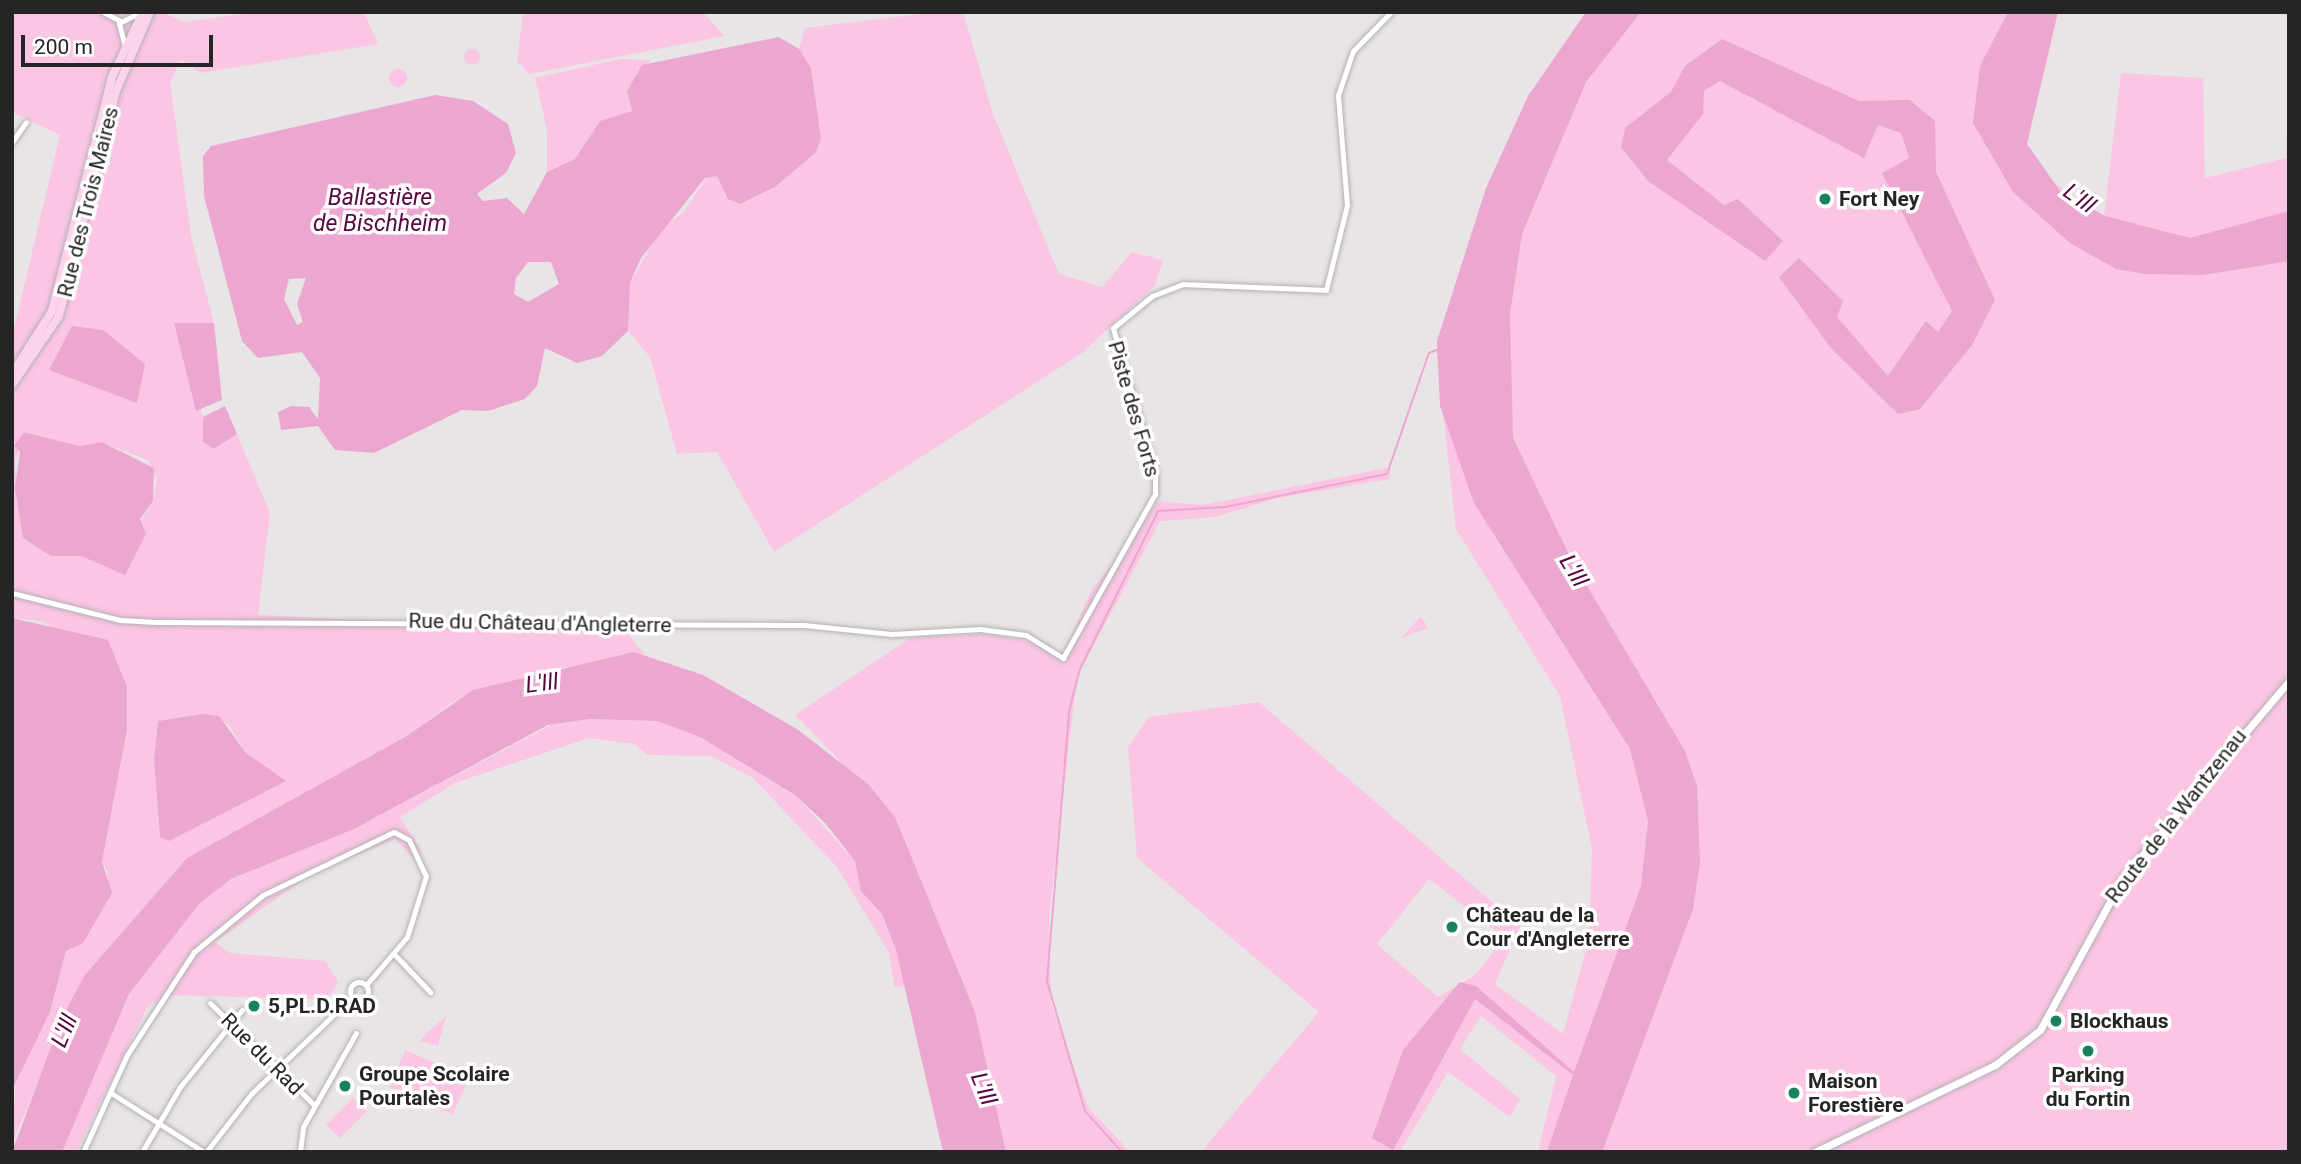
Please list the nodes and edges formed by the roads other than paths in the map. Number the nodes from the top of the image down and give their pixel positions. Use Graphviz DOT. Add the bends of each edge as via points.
graph roads {
  1 [pos="103,12"];
  2 [pos="142,12"];
  3 [pos="150,12"];
  4 [pos="1391,12"];
  5 [pos="120,21"];
  6 [pos="137,30"];
  7 [pos="125,47"];
  8 [pos="26,122"];
  9 [pos="12,142"];
  10 [pos="12,373"];
  11 [pos="12,385"];
  12 [pos="12,593"];
  13 [pos="1063,658"];
  14 [pos="2289,681"];
  15 [pos="396,956"];
  16 [pos="366,985"];
  17 [pos="430,992"];
  18 [pos="352,997"];
  19 [pos="210,1003"];
  20 [pos="242,1010"];
  21 [pos="231,1022"];
  22 [pos="356,1033"];
  23 [pos="278,1068"];
  24 [pos="111,1093"];
  25 [pos="314,1105"];
  26 [pos="158,1124"];
  27 [pos="83,1152"];
  28 [pos="142,1152"];
  29 [pos="205,1152"];
  30 [pos="300,1152"];
  31 [pos="1815,1152"];
  1 -- 5 [label="street"];
  2 -- 5 [label="street"];
  2 -- 6 [label="main road, Rue des Trois Maires"];
  3 -- 6 [label="main road, Rue des Trois Maires"];
  4 -- 13 [label="street, Piste des Forts" via="1353,51 1338,95 1347,205 1326,290 1183,284 1152,296 1113,328 1155,472 1155,494"];
  5 -- 6 [label="street"];
  5 -- 7 [label="street"];
  6 -- 7 [label="main road, Rue des Trois Maires"];
  6 -- 11 [label="main road, Rue des Trois Maires" via="116,91 59,316"];
  7 -- 10 [label="main road, Rue des Trois Maires" via="98,125 52,311"];
  8 -- 9 [label="street"];
  12 -- 13 [label="street, Rue du Château d'Angleterre" via="120,620 156,622 804,625 892,635 980,629 1026,635"];
  14 -- 31 [label="main road, Route de la Wantzenau" via="2123,878 2040,1030 1995,1065"];
  15 -- 16 [label="street"];
  15 -- 17 [label="street"];
  15 -- 24 [label="street" via="426,876 409,840 394,832 321,863 233,915 163,993"];
  16 -- 18 [label="street" via="365,998"];
  16 -- 18 [label="street" via="353,984"];
  18 -- 23 [label="street"];
  19 -- 21 [label="street, Rue du Rad"];
  20 -- 21 [label="street"];
  21 -- 23 [label="street, Rue du Rad"];
  21 -- 26 [label="street"];
  22 -- 25 [label="street"];
  23 -- 25 [label="street, Rue du Rad"];
  23 -- 29 [label="street"];
  24 -- 26 [label="street"];
  24 -- 27 [label="street"];
  25 -- 30 [label="street"];
  26 -- 28 [label="street"];
  26 -- 29 [label="street"];
}
